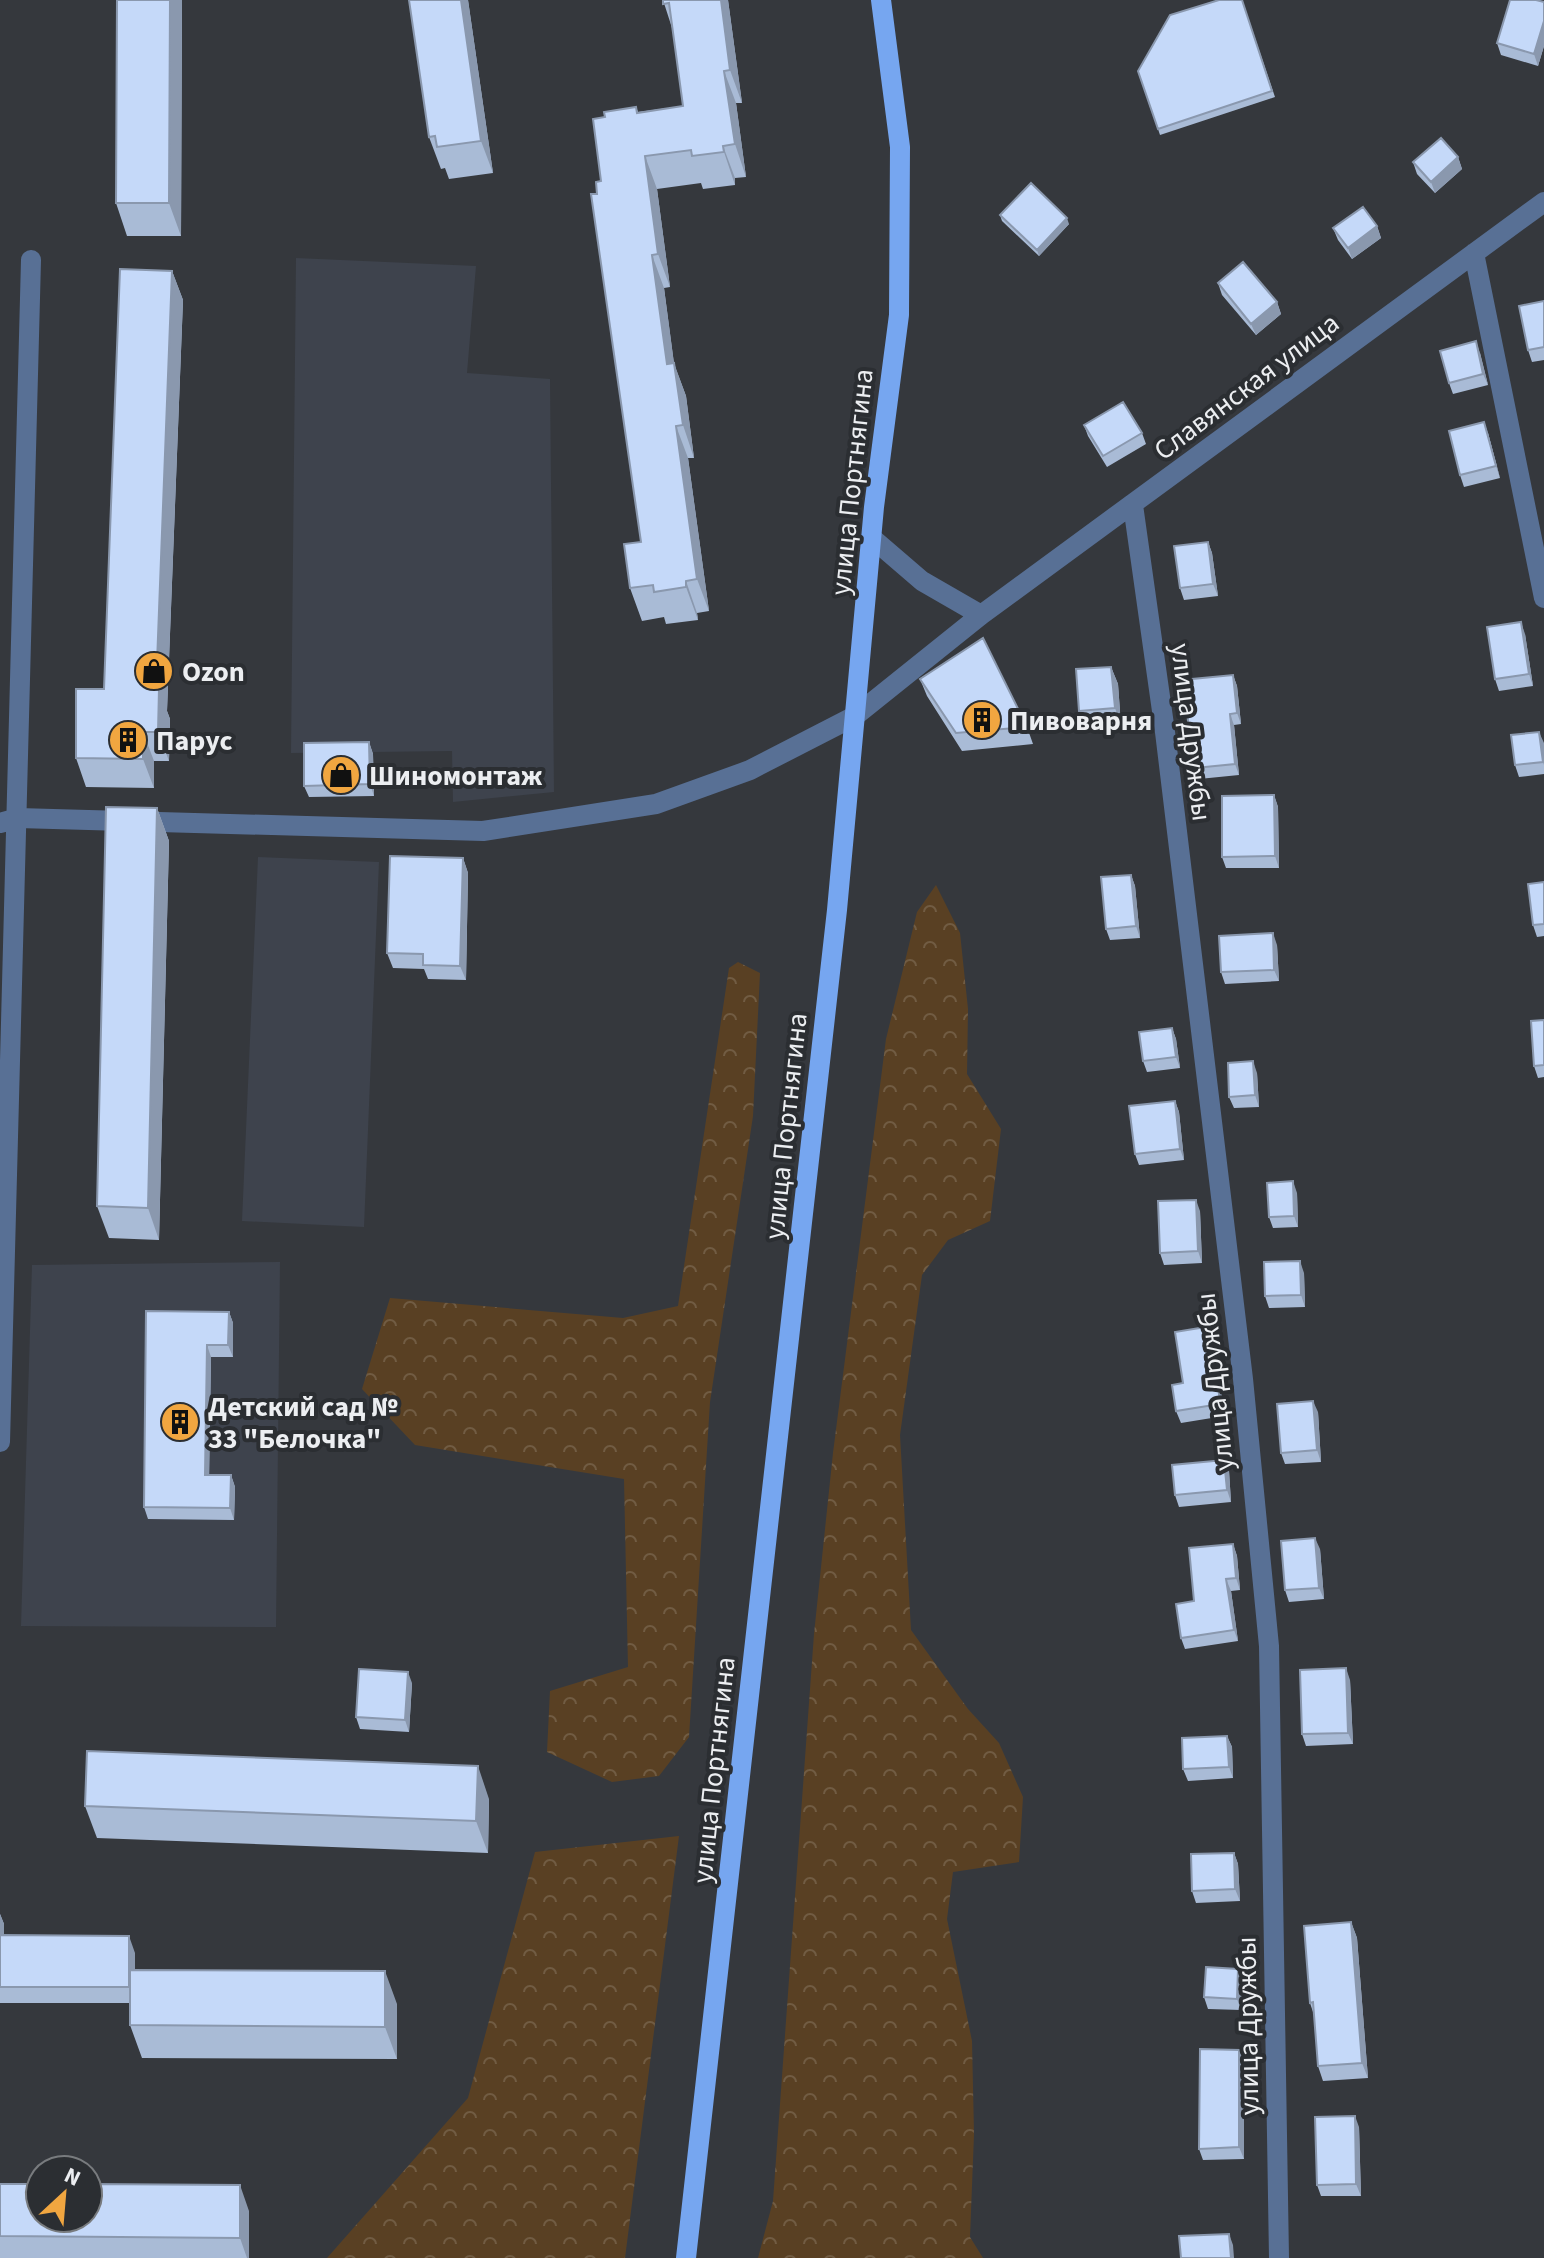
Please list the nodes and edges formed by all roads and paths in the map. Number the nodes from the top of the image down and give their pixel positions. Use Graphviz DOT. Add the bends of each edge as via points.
graph roads {
  1 [pos="881,0"];
  2 [pos="1544,202"];
  3 [pos="1474,253"];
  4 [pos="31,260"];
  5 [pos="1133,505"];
  6 [pos="872,538"];
  7 [pos="1544,598"];
  8 [pos="981,615"];
  9 [pos="855,716"];
  10 [pos="9,821"];
  11 [pos="0,1442"];
  12 [pos="686,2258"];
  13 [pos="1279,2258"];
  1 -- 6 [label="main road, улица Портнягина" via="900,147 899,315"];
  2 -- 3 [label="street, Славянская улица"];
  3 -- 5 [label="street, Славянская улица"];
  3 -- 7 [label="street"];
  4 -- 10 [label="street"];
  5 -- 8 [label="street, Славянская улица"];
  5 -- 13 [label="street, улица Дружбы" via="1243,1379 1269,1646"];
  6 -- 8 [label="street" via="922,581"];
  6 -- 9 [label="main road, улица Портнягина"];
  8 -- 9 [label="street, Славянская улица"];
  9 -- 10 [label="street, Славянская улица" via="750,770 656,804 483,831"];
  9 -- 12 [label="main road, улица Портнягина"];
  10 -- 11 [label="street"];
}
